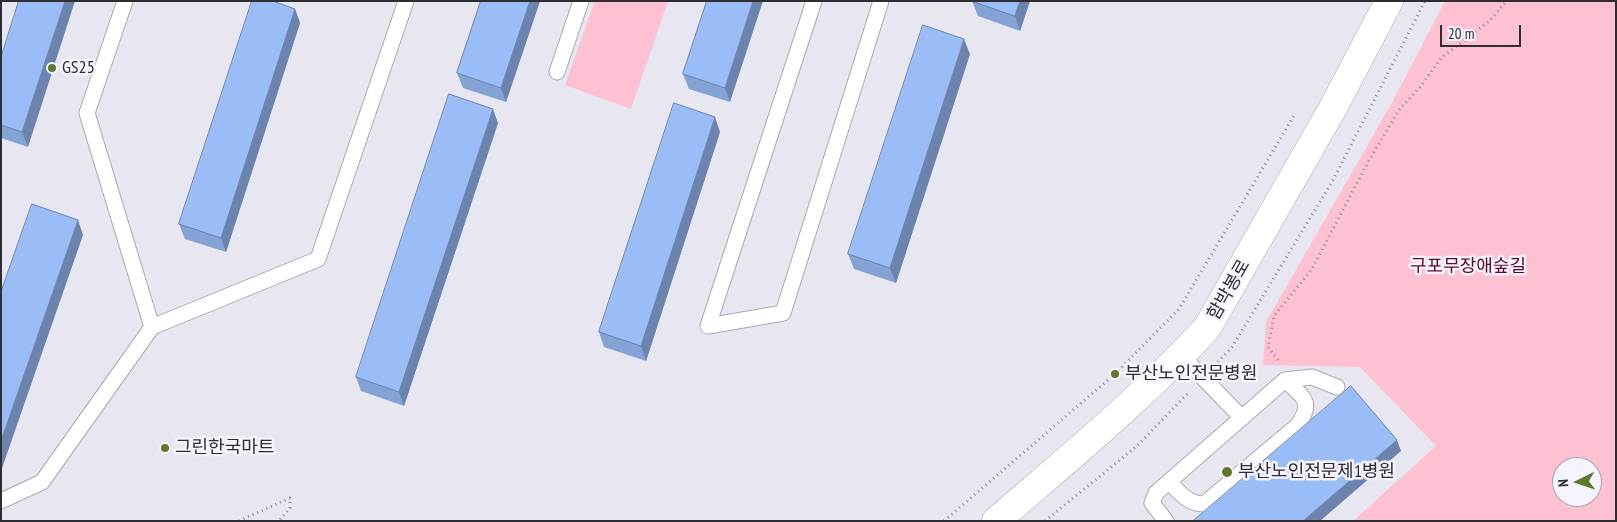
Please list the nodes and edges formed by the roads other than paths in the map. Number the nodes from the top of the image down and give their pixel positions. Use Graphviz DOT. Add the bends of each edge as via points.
graph roads {
  1 [pos="125,1"];
  2 [pos="406,1"];
  3 [pos="581,1"];
  4 [pos="814,1"];
  5 [pos="881,1"];
  6 [pos="1389,1"];
  7 [pos="557,72"];
  8 [pos="152,327"];
  9 [pos="1182,356"];
  10 [pos="1285,380"];
  11 [pos="1338,387"];
  12 [pos="1242,418"];
  13 [pos="1169,482"];
  14 [pos="1,501"];
  15 [pos="996,521"];
  16 [pos="1166,521"];
  1 -- 8 [label="lane" via="87,114"];
  2 -- 8 [label="lane" via="318,258"];
  3 -- 7 [label="lane"];
  4 -- 5 [label="lane" via="708,326 782,313"];
  6 -- 9 [label="main road, 함박봉로" via="1334,106 1207,328"];
  8 -- 14 [label="lane" via="42,482"];
  9 -- 12 [label="lane"];
  9 -- 15 [label="main road, 함박봉로"];
  10 -- 11 [label="lane" via="1312,378"];
  10 -- 12 [label="lane"];
  10 -- 13 [label="lane" via="1306,404 1306,413 1298,425 1204,504 1194,504"];
  12 -- 13 [label="lane"];
  13 -- 16 [label="lane" via="1156,493 1152,503"];
}
